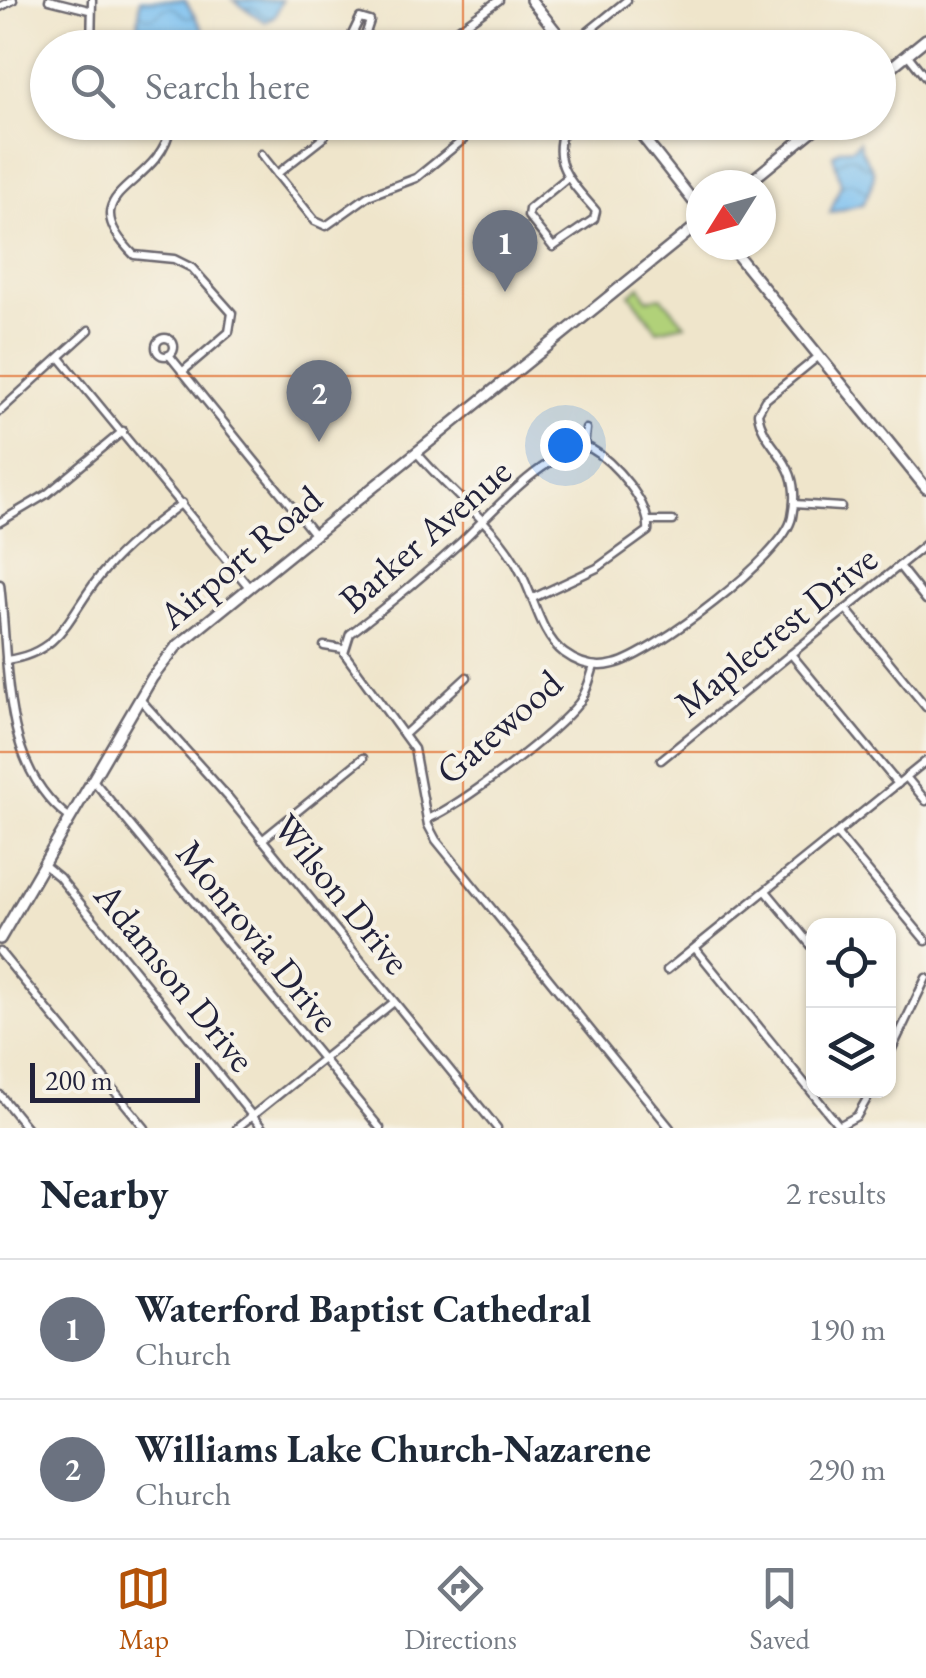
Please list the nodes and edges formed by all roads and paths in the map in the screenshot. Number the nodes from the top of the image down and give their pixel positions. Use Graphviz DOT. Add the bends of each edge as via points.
graph roads {
  1 [pos="13,0"];
  2 [pos="49,0"];
  3 [pos="92,0"];
  4 [pos="499,0"];
  5 [pos="532,0"];
  6 [pos="627,0"];
  7 [pos="0,7"];
  8 [pos="89,10"];
  9 [pos="90,30"];
  10 [pos="457,30"];
  11 [pos="556,30"];
  12 [pos="590,30"];
  13 [pos="926,39"];
  14 [pos="907,54"];
  15 [pos="896,63"];
  16 [pos="926,78"];
  17 [pos="166,140"];
  18 [pos="320,140"];
  19 [pos="462,140"];
  20 [pos="562,140"];
  21 [pos="645,140"];
  22 [pos="801,140"];
  23 [pos="260,154"];
  24 [pos="764,170"];
  25 [pos="277,174"];
  26 [pos="568,177"];
  27 [pos="686,191"];
  28 [pos="686,234"];
  29 [pos="741,260"];
  30 [pos="89,330"];
  31 [pos="169,355"];
  32 [pos="819,356"];
  33 [pos="61,359"];
  34 [pos="182,372"];
  35 [pos="0,411"];
  36 [pos="586,429"];
  37 [pos="123,430"];
  38 [pos="584,448"];
  39 [pos="416,452"];
  40 [pos="926,488"];
  41 [pos="182,503"];
  42 [pos="794,504"];
  43 [pos="841,508"];
  44 [pos="649,521"];
  45 [pos="673,521"];
  46 [pos="0,522"];
  47 [pos="481,522"];
  48 [pos="314,534"];
  49 [pos="926,544"];
  50 [pos="899,566"];
  51 [pos="0,584"];
  52 [pos="248,586"];
  53 [pos="533,598"];
  54 [pos="926,600"];
  55 [pos="846,609"];
  56 [pos="324,646"];
  57 [pos="344,649"];
  58 [pos="791,654"];
  59 [pos="6,660"];
  60 [pos="594,666"];
  61 [pos="467,677"];
  62 [pos="140,698"];
  63 [pos="926,708"];
  64 [pos="405,734"];
  65 [pos="363,758"];
  66 [pos="661,760"];
  67 [pos="926,761"];
  68 [pos="906,777"];
  69 [pos="93,780"];
  70 [pos="898,784"];
  71 [pos="926,800"];
  72 [pos="70,818"];
  73 [pos="428,819"];
  74 [pos="837,834"];
  75 [pos="262,840"];
  76 [pos="43,864"];
  77 [pos="766,891"];
  78 [pos="0,939"];
  79 [pos="806,939"];
  80 [pos="926,941"];
  81 [pos="695,948"];
  82 [pos="0,952"];
  83 [pos="667,970"];
  84 [pos="926,978"];
  85 [pos="394,1002"];
  86 [pos="896,1034"];
  87 [pos="323,1058"];
  88 [pos="0,1095"];
  89 [pos="867,1098"];
  90 [pos="252,1116"];
  91 [pos="838,1127"];
  92 [pos="27,1128"];
  93 [pos="145,1128"];
  94 [pos="237,1128"];
  95 [pos="262,1128"];
  96 [pos="380,1128"];
  97 [pos="497,1128"];
  98 [pos="670,1128"];
  1 -- 7 [label="street"];
  2 -- 8 [label="street"];
  3 -- 8 [label="street"];
  4 -- 10 [label="street"];
  5 -- 11 [label="street"];
  6 -- 12 [label="street"];
  8 -- 9 [label="street"];
  13 -- 14 [label="street"];
  14 -- 15 [label="street"];
  14 -- 16 [label="street"];
  17 -- 34 [label="street" via="158,162 114,199 108,214 134,255 192,268 232,313 230,332"];
  18 -- 25 [label="street"];
  19 -- 25 [label="street" via="416,178 368,196 326,226"];
  20 -- 26 [label="street" via="558,159"];
  21 -- 27 [label="street"];
  22 -- 24 [label="street"];
  23 -- 25 [label="street"];
  26 -- 26 [label="street" via="596,210 594,219 553,247 529,209"];
  28 -- 39 [label="street, Airport Road"];
  29 -- 32 [label="street"];
  30 -- 33 [label="street"];
  31 -- 34 [label="street"];
  32 -- 40 [label="street"];
  32 -- 42 [label="street" via="758,413 791,474"];
  33 -- 35 [label="street"];
  33 -- 37 [label="street"];
  34 -- 48 [label="street"];
  36 -- 38 [label="street"];
  37 -- 41 [label="street"];
  37 -- 46 [label="street" via="47,494"];
  38 -- 44 [label="street" via="606,460"];
  38 -- 47 [label="street, Barker Avenue" via="538,473"];
  39 -- 47 [label="street"];
  39 -- 48 [label="street, Airport Road"];
  41 -- 52 [label="street"];
  41 -- 59 [label="street" via="104,570 50,646"];
  42 -- 43 [label="street"];
  42 -- 60 [label="street" via="781,543 757,568 638,654"];
  44 -- 45 [label="street"];
  44 -- 53 [label="street" via="636,544"];
  47 -- 53 [label="street" via="513,558"];
  47 -- 57 [label="street, Barker Avenue" via="350,634"];
  48 -- 52 [label="street, Airport Road"];
  49 -- 50 [label="street, Maplecrest Drive"];
  50 -- 54 [label="street"];
  50 -- 55 [label="street, Maplecrest Drive"];
  51 -- 59 [label="street"];
  52 -- 62 [label="street, Airport Road" via="176,647"];
  53 -- 60 [label="street" via="558,647"];
  55 -- 58 [label="street, Maplecrest Drive"];
  55 -- 63 [label="street"];
  56 -- 57 [label="street"];
  57 -- 64 [label="street, Barker Avenue"];
  58 -- 66 [label="street, Maplecrest Drive"];
  58 -- 70 [label="street"];
  59 -- 72 [label="street" via="14,754 42,797"];
  60 -- 73 [label="street, Gatewood" via="588,688 568,713 459,802"];
  61 -- 64 [label="street"];
  62 -- 69 [label="street, Airport Road"];
  62 -- 75 [label="street, Wilson Drive"];
  64 -- 73 [label="street, Barker Avenue"];
  65 -- 75 [label="street"];
  67 -- 68 [label="street"];
  68 -- 70 [label="street"];
  68 -- 71 [label="street"];
  69 -- 72 [label="street, Airport Road"];
  69 -- 87 [label="street, Monrovia Drive"];
  70 -- 74 [label="street"];
  72 -- 76 [label="street, Airport Road"];
  73 -- 98 [label="street, Barker Avenue" via="436,840"];
  74 -- 77 [label="street"];
  74 -- 80 [label="street"];
  75 -- 85 [label="street, Wilson Drive"];
  76 -- 78 [label="street, Airport Road"];
  76 -- 90 [label="street, Adamson Drive"];
  77 -- 79 [label="street"];
  77 -- 81 [label="street"];
  81 -- 83 [label="street"];
  81 -- 91 [label="street"];
  82 -- 93 [label="street"];
  84 -- 86 [label="street"];
  85 -- 87 [label="street"];
  85 -- 97 [label="street, Wilson Drive"];
  87 -- 90 [label="street"];
  87 -- 96 [label="street, Monrovia Drive"];
  88 -- 92 [label="street"];
  89 -- 91 [label="street" via="857,1116"];
  90 -- 94 [label="street"];
  90 -- 95 [label="street, Adamson Drive"];
}
